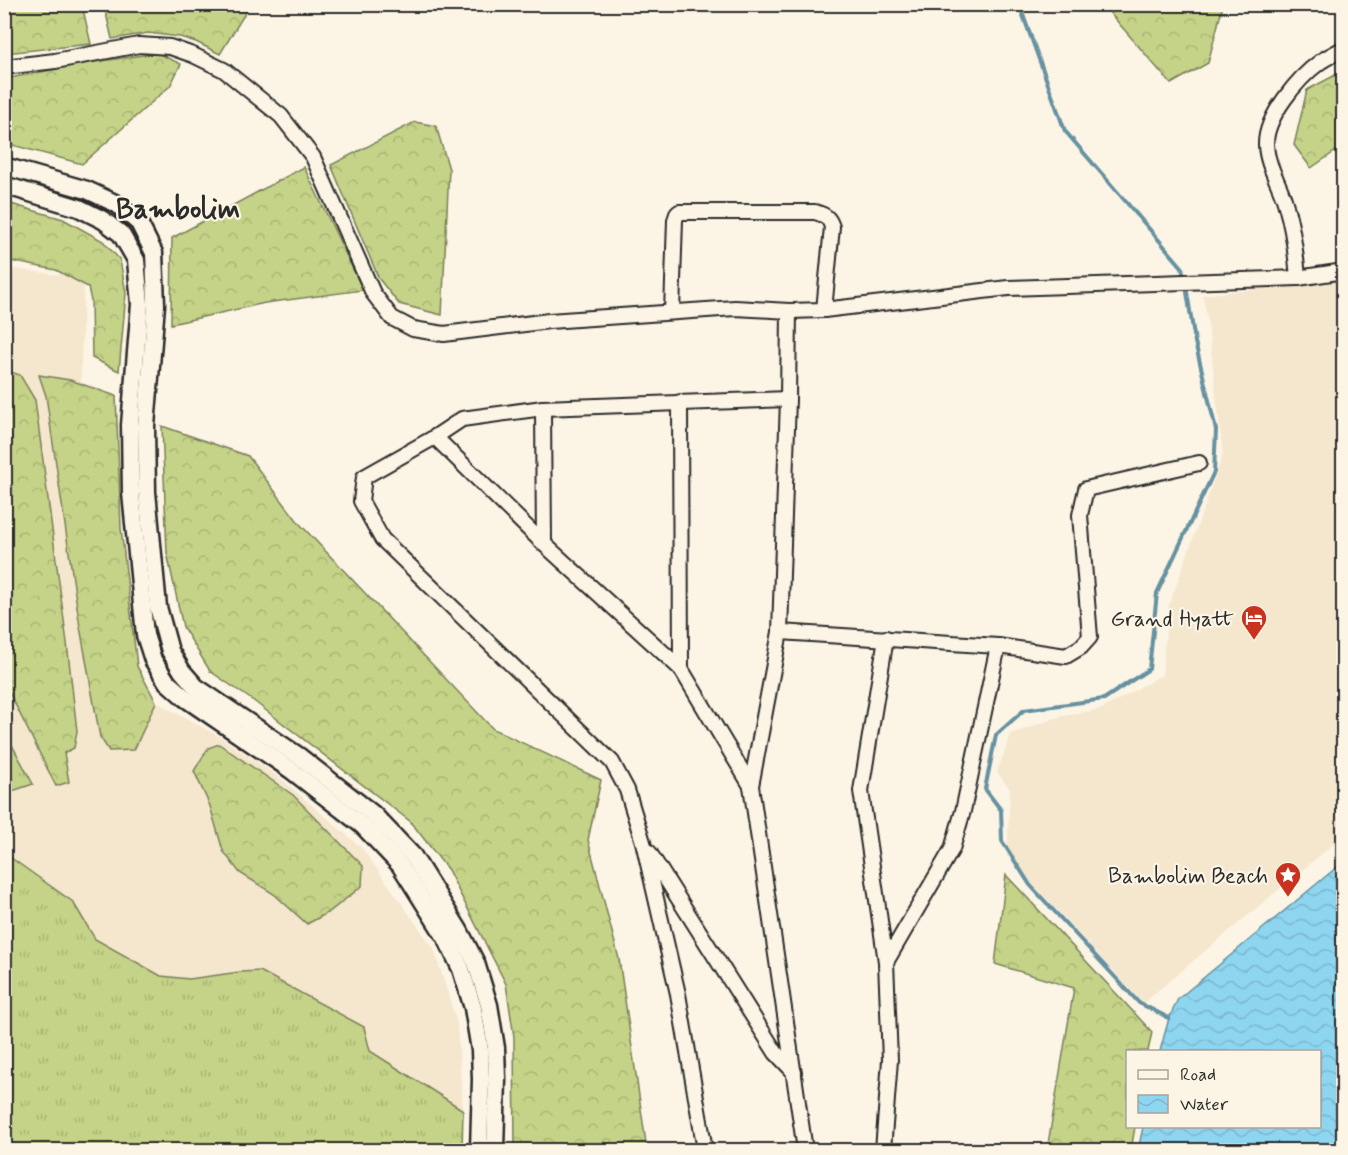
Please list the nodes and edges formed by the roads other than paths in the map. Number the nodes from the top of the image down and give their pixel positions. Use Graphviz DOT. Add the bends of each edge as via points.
graph roads {
  1 [pos="1344,48"];
  2 [pos="4,67"];
  3 [pos="4,166"];
  4 [pos="4,185"];
  5 [pos="1344,271"];
  6 [pos="1299,278"];
  7 [pos="789,310"];
  8 [pos="824,310"];
  9 [pos="672,312"];
  10 [pos="788,399"];
  11 [pos="680,402"];
  12 [pos="543,408"];
  13 [pos="435,437"];
  14 [pos="1199,464"];
  15 [pos="544,544"];
  16 [pos="780,632"];
  17 [pos="886,638"];
  18 [pos="998,646"];
  19 [pos="681,669"];
  20 [pos="751,786"];
  21 [pos="643,842"];
  22 [pos="886,962"];
  23 [pos="794,1072"];
  24 [pos="479,1150"];
  25 [pos="495,1150"];
  26 [pos="705,1150"];
  27 [pos="805,1150"];
  28 [pos="883,1150"];
  1 -- 6 [label="street" via="1298,82 1268,132 1270,165 1286,205"];
  2 -- 9 [label="street" via="139,45 170,47 224,70 280,116 313,157 373,293 392,318 413,329 444,334"];
  3 -- 25 [label="main road" via="87,190 117,204 139,223 154,253 156,305 146,426 147,492 158,607 170,651 196,687 309,764 373,814 413,856 476,963 489,1005 496,1059"];
  4 -- 24 [label="main road" via="79,208 102,220 121,234 136,260 140,304 130,425 131,493 145,635 153,660 167,682 185,698 300,777 363,826 400,865 446,938 473,1008 481,1070"];
  5 -- 6 [label="street"];
  6 -- 8 [label="street" via="1008,288"];
  7 -- 8 [label="street"];
  7 -- 9 [label="street"];
  7 -- 10 [label="street"];
  8 -- 9 [label="street" via="832,227 823,214 679,212 675,216"];
  10 -- 11 [label="street"];
  10 -- 16 [label="street"];
  11 -- 12 [label="street"];
  11 -- 19 [label="street"];
  12 -- 13 [label="street" via="462,419"];
  12 -- 15 [label="street"];
  13 -- 15 [label="street"];
  13 -- 21 [label="street" via="364,477 361,501 382,539 612,762 627,790"];
  14 -- 18 [label="street" via="1086,489 1080,515 1090,637 1066,656"];
  15 -- 19 [label="street"];
  16 -- 17 [label="street"];
  16 -- 20 [label="street"];
  17 -- 18 [label="street"];
  17 -- 22 [label="street" via="861,790"];
  18 -- 22 [label="street" via="963,811 951,849"];
  19 -- 20 [label="street"];
  20 -- 23 [label="street"];
  21 -- 23 [label="street" via="776,1053"];
  21 -- 26 [label="street" via="678,994"];
  22 -- 28 [label="street" via="890,1060"];
  23 -- 27 [label="street"];
}
